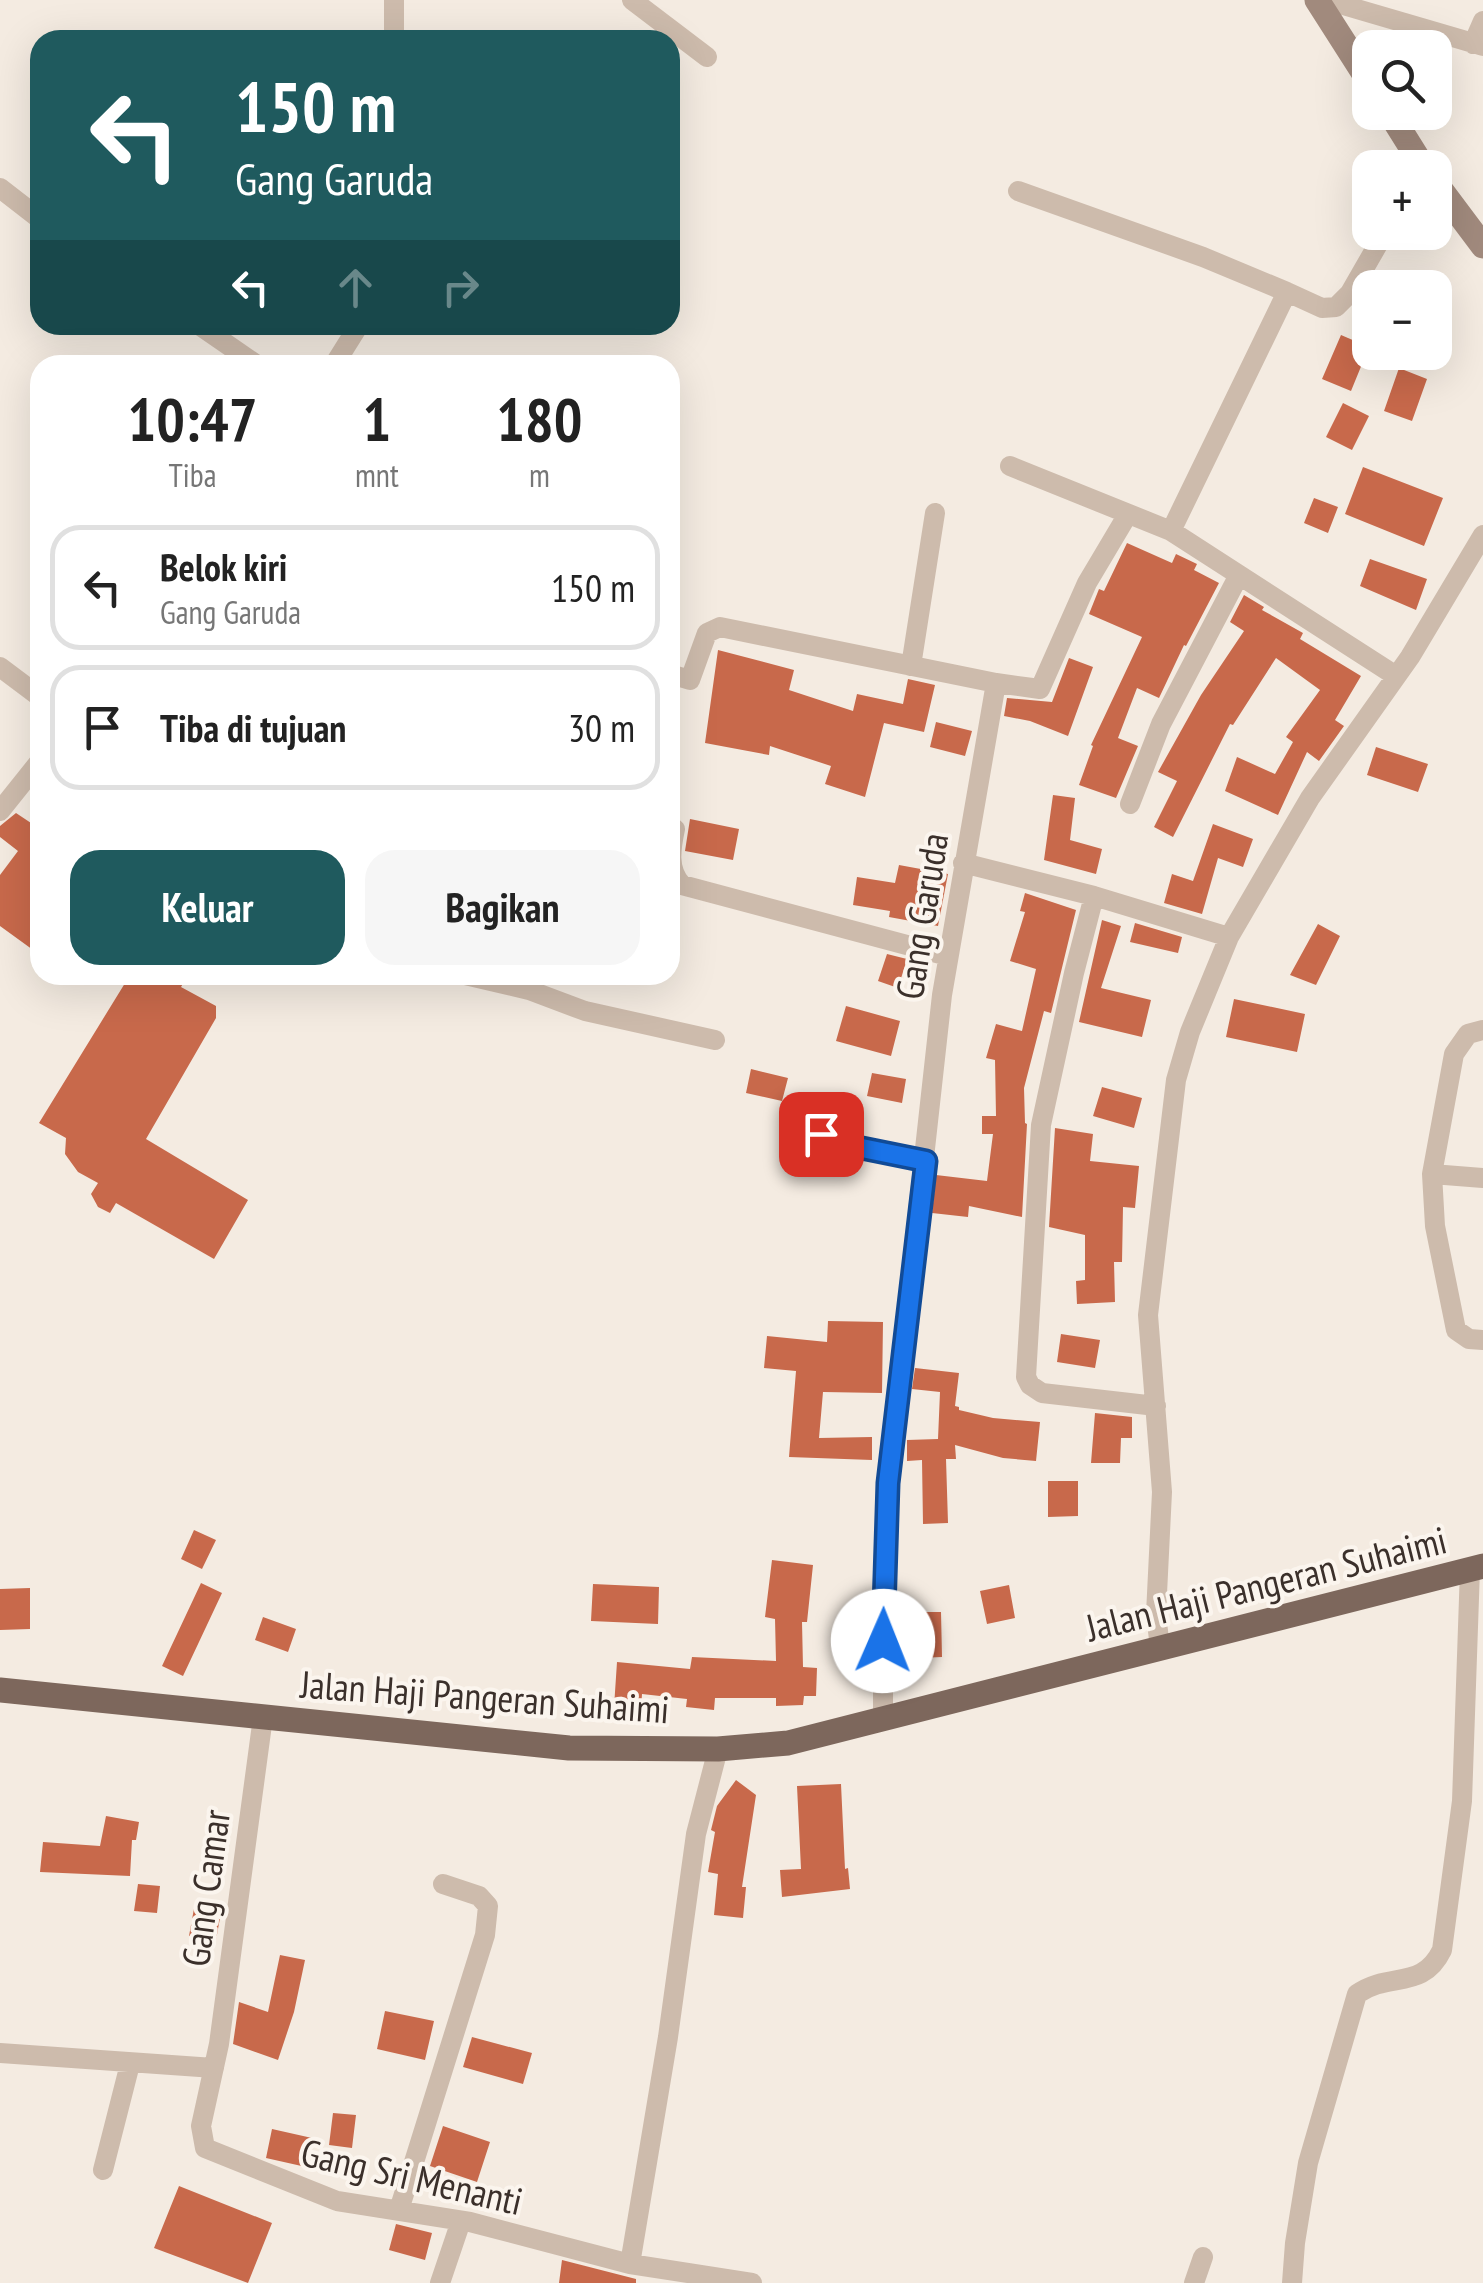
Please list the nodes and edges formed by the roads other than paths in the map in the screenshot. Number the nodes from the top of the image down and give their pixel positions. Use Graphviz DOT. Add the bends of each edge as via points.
graph roads {
  1 [pos="394,0"];
  2 [pos="632,0"];
  3 [pos="1317,0"];
  4 [pos="1326,0"];
  5 [pos="1483,21"];
  6 [pos="394,30"];
  7 [pos="671,30"];
  8 [pos="680,36"];
  9 [pos="1478,45"];
  10 [pos="1352,55"];
  11 [pos="707,57"];
  12 [pos="0,188"];
  13 [pos="1018,191"];
  14 [pos="1452,205"];
  15 [pos="30,211"];
  16 [pos="1483,246"];
  17 [pos="1374,250"];
  18 [pos="1287,292"];
  19 [pos="214,335"];
  20 [pos="242,355"];
  21 [pos="1010,466"];
  22 [pos="935,513"];
  23 [pos="1128,514"];
  24 [pos="1172,531"];
  25 [pos="1483,535"];
  26 [pos="1239,575"];
  27 [pos="910,666"];
  28 [pos="0,667"];
  29 [pos="1396,676"];
  30 [pos="680,677"];
  31 [pos="996,683"];
  32 [pos="30,690"];
  33 [pos="30,774"];
  34 [pos="1130,804"];
  35 [pos="0,811"];
  36 [pos="963,864"];
  37 [pos="680,883"];
  38 [pos="1094,896"];
  39 [pos="1230,937"];
  40 [pos="948,956"];
  41 [pos="537,985"];
  42 [pos="1483,1030"];
  43 [pos="715,1040"];
  44 [pos="821,1134"];
  45 [pos="926,1161"];
  46 [pos="1432,1174"];
  47 [pos="1483,1178"];
  48 [pos="1483,1340"];
  49 [pos="1156,1406"];
  50 [pos="1476,1568"];
  51 [pos="1160,1648"];
  52 [pos="0,1690"];
  53 [pos="263,1717"];
  54 [pos="883,1720"];
  55 [pos="718,1749"];
  56 [pos="443,1884"];
  57 [pos="0,2053"];
  58 [pos="130,2064"];
  59 [pos="214,2068"];
  60 [pos="103,2170"];
  61 [pos="399,2210"];
  62 [pos="461,2221"];
  63 [pos="1203,2257"];
  64 [pos="630,2264"];
  65 [pos="440,2283"];
  66 [pos="752,2283"];
  67 [pos="1194,2283"];
  68 [pos="1292,2283"];
  1 -- 6 [label="street"];
  2 -- 7 [label="street"];
  3 -- 10 [label="main road"];
  4 -- 9 [label="street"];
  5 -- 9 [label="street"];
  8 -- 11 [label="street"];
  12 -- 15 [label="street"];
  13 -- 18 [label="street"];
  14 -- 16 [label="main road"];
  17 -- 18 [label="street" via="1336,307 1322,308"];
  18 -- 24 [label="street"];
  19 -- 20 [label="street"];
  21 -- 23 [label="street"];
  22 -- 27 [label="street"];
  23 -- 24 [label="street"];
  23 -- 31 [label="street" via="1087,583 1040,689"];
  24 -- 26 [label="street"];
  25 -- 29 [label="street"];
  26 -- 29 [label="street"];
  26 -- 34 [label="street" via="1161,724"];
  27 -- 30 [label="street" via="720,626 707,633 690,680"];
  27 -- 31 [label="street"];
  28 -- 32 [label="street"];
  29 -- 39 [label="street" via="1310,798"];
  31 -- 36 [label="street, Gang Garuda"];
  33 -- 35 [label="street"];
  36 -- 38 [label="street"];
  36 -- 40 [label="street, Gang Garuda"];
  37 -- 40 [label="street"];
  38 -- 39 [label="street"];
  38 -- 49 [label="street" via="1041,1125 1026,1376 1042,1392"];
  39 -- 49 [label="street" via="1176,1080 1148,1315"];
  40 -- 45 [label="street, Gang Garuda"];
  41 -- 43 [label="street" via="585,1011"];
  42 -- 46 [label="street" via="1468,1034 1454,1054"];
  44 -- 45 [label="street"];
  45 -- 54 [label="street, Gang Garuda" via="888,1483"];
  46 -- 47 [label="street"];
  46 -- 48 [label="street" via="1456,1330"];
  49 -- 51 [label="street"];
  50 -- 51 [label="main road, Jalan Haji Pangeran Suhaimi"];
  50 -- 68 [label="street" via="1462,1801 1442,1950 1426,1973 1357,1994 1308,2163"];
  51 -- 54 [label="main road, Jalan Haji Pangeran Suhaimi"];
  52 -- 53 [label="main road, Jalan Haji Pangeran Suhaimi"];
  53 -- 55 [label="main road, Jalan Haji Pangeran Suhaimi" via="569,1748"];
  53 -- 59 [label="street, Gang Camar"];
  54 -- 55 [label="main road, Jalan Haji Pangeran Suhaimi" via="788,1743"];
  55 -- 64 [label="street" via="696,1834"];
  56 -- 61 [label="street" via="480,1896 488,1906 485,1935"];
  57 -- 58 [label="street"];
  58 -- 59 [label="street"];
  58 -- 60 [label="street"];
  59 -- 61 [label="street, Gang Sri Menanti" via="200,2134 210,2152 337,2201"];
  61 -- 62 [label="street, Gang Sri Menanti"];
  62 -- 64 [label="street, Gang Sri Menanti"];
  62 -- 65 [label="street"];
  63 -- 67 [label="street"];
  64 -- 66 [label="street, Gang Sri Menanti"];
}
